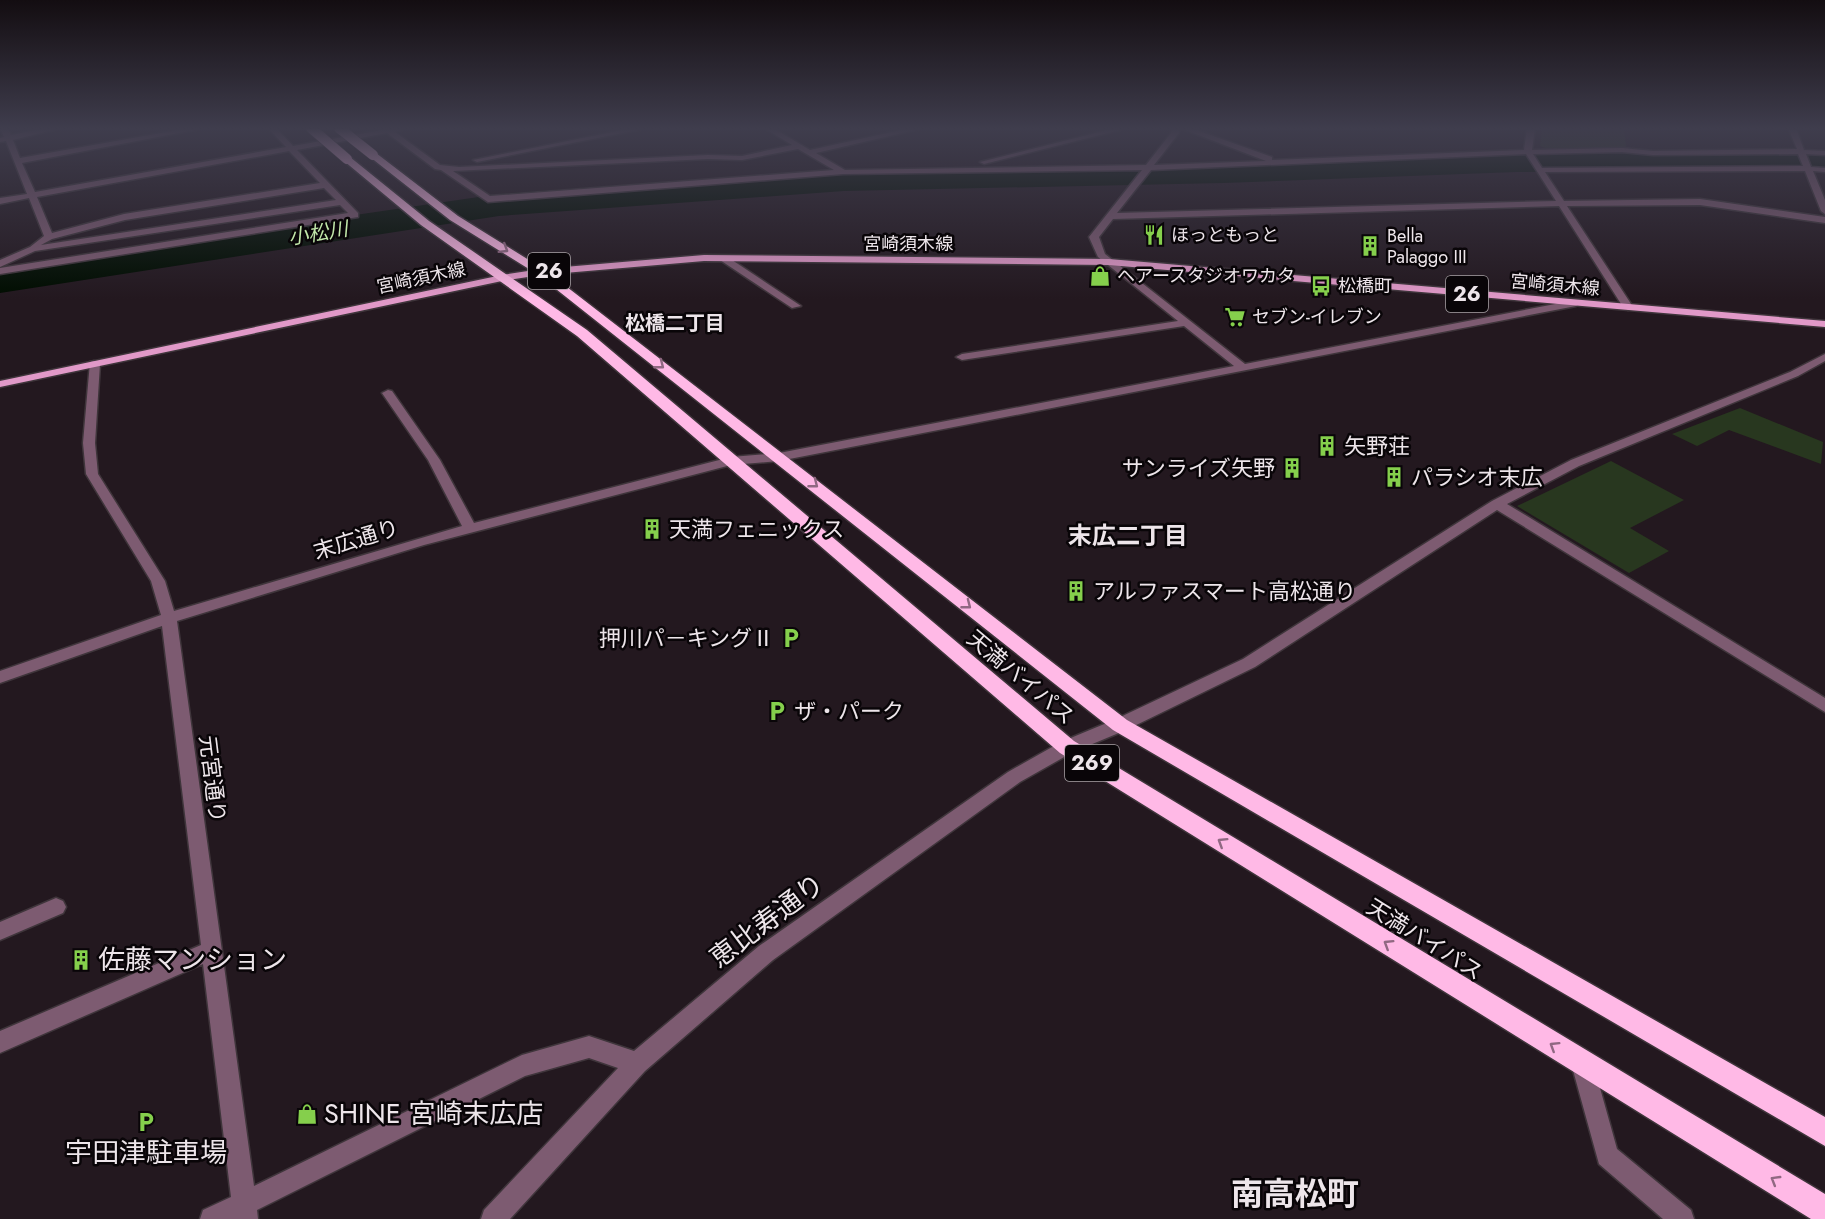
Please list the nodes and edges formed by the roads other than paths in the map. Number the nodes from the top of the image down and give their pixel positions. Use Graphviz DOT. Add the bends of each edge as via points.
graph roads {
  1 [pos="27,185"];
  2 [pos="85,185"];
  3 [pos="325,185"];
  4 [pos="379,185"];
  5 [pos="412,185"];
  6 [pos="467,185"];
  7 [pos="667,185"];
  8 [pos="1135,185"];
  9 [pos="1549,185"];
  10 [pos="1815,185"];
  11 [pos="30,195"];
  12 [pos="0,201"];
  13 [pos="342,202"];
  14 [pos="1560,203"];
  15 [pos="1825,210"];
  16 [pos="1108,216"];
  17 [pos="1825,220"];
  18 [pos="49,237"];
  19 [pos="33,249"];
  20 [pos="723,258"];
  21 [pos="1109,262"];
  22 [pos="0,264"];
  23 [pos="0,272"];
  24 [pos="541,272"];
  25 [pos="502,278"];
  26 [pos="1576,303"];
  27 [pos="796,306"];
  28 [pos="1628,306"];
  29 [pos="1186,323"];
  30 [pos="1825,324"];
  31 [pos="962,357"];
  32 [pos="1825,357"];
  33 [pos="94,364"];
  34 [pos="1242,367"];
  35 [pos="0,384"];
  36 [pos="388,393"];
  37 [pos="779,457"];
  38 [pos="731,461"];
  39 [pos="1497,504"];
  40 [pos="470,528"];
  41 [pos="169,618"];
  42 [pos="0,677"];
  43 [pos="1825,706"];
  44 [pos="1120,725"];
  45 [pos="1067,747"];
  46 [pos="56,907"];
  47 [pos="0,931"];
  48 [pos="213,950"];
  49 [pos="0,1042"];
  50 [pos="637,1063"];
  51 [pos="1582,1063"];
  52 [pos="1825,1132"];
  53 [pos="245,1211"];
  54 [pos="1825,1211"];
  55 [pos="212,1219"];
  56 [pos="493,1219"];
  57 [pos="1682,1219"];
  1 -- 11 [label="street"];
  2 -- 11 [label="street"];
  3 -- 13 [label="street"];
  3 -- 18 [label="street" via="124,217"];
  4 -- 25 [label="highway, 天満バイパス / 269, bridge"];
  5 -- 24 [label="highway, 天満バイパス / 269, one-way, bridge"];
  6 -- 7 [label="street" via="488,199"];
  8 -- 16 [label="street"];
  9 -- 14 [label="street"];
  10 -- 15 [label="street"];
  11 -- 12 [label="street"];
  11 -- 18 [label="street"];
  13 -- 19 [label="street"];
  13 -- 23 [label="street" via="355,215"];
  14 -- 16 [label="street"];
  14 -- 17 [label="street" via="1700,202"];
  14 -- 28 [label="street"];
  16 -- 21 [label="street" via="1094,237 1101,255"];
  18 -- 19 [label="street"];
  19 -- 22 [label="street"];
  20 -- 21 [label="main road, 宮崎須木線 / 26"];
  20 -- 24 [label="main road, 宮崎須木線 / 26"];
  20 -- 27 [label="street"];
  21 -- 26 [label="main road, 宮崎須木線 / 26"];
  21 -- 29 [label="street"];
  24 -- 25 [label="main road, 宮崎須木線 / 26"];
  24 -- 37 [label="highway, 天満バイパス / 269, one-way"];
  25 -- 33 [label="main road, 宮崎須木線 / 26"];
  25 -- 38 [label="highway, 天満バイパス / 269" via="582,333"];
  26 -- 28 [label="main road, 宮崎須木線 / 26"];
  26 -- 34 [label="street, 末広通り"];
  28 -- 30 [label="main road, 宮崎須木線 / 26"];
  29 -- 31 [label="street"];
  29 -- 34 [label="street"];
  32 -- 39 [label="street, 恵比寿通り" via="1794,374 1575,463"];
  33 -- 35 [label="main road, 宮崎須木線 / 26"];
  33 -- 41 [label="street, 元宮通り" via="89,443 92,474 158,581"];
  34 -- 37 [label="street, 末広通り"];
  36 -- 40 [label="street" via="435,460"];
  37 -- 38 [label="street, 末広通り"];
  37 -- 44 [label="highway, 天満バイパス / 269, one-way"];
  38 -- 40 [label="street, 末広通り"];
  38 -- 45 [label="highway, 天満バイパス / 269"];
  39 -- 43 [label="street"];
  39 -- 44 [label="street, 恵比寿通り" via="1249,663"];
  40 -- 41 [label="street, 末広通り"];
  41 -- 42 [label="street, 末広通り"];
  41 -- 48 [label="street, 元宮通り"];
  44 -- 45 [label="street, 恵比寿通り"];
  44 -- 52 [label="highway, 天満バイパス / 269"];
  45 -- 50 [label="street, 恵比寿通り" via="1014,777 766,953"];
  51 -- 45 [label="highway, 天満バイパス / 269, one-way"];
  46 -- 47 [label="street"];
  48 -- 49 [label="street"];
  48 -- 53 [label="street, 元宮通り"];
  50 -- 53 [label="street" via="589,1047 522,1066"];
  50 -- 56 [label="street, 恵比寿通り"];
  54 -- 51 [label="highway, 天満バイパス / 269, one-way"];
  51 -- 57 [label="street" via="1606,1156"];
  53 -- 55 [label="street"];
}
